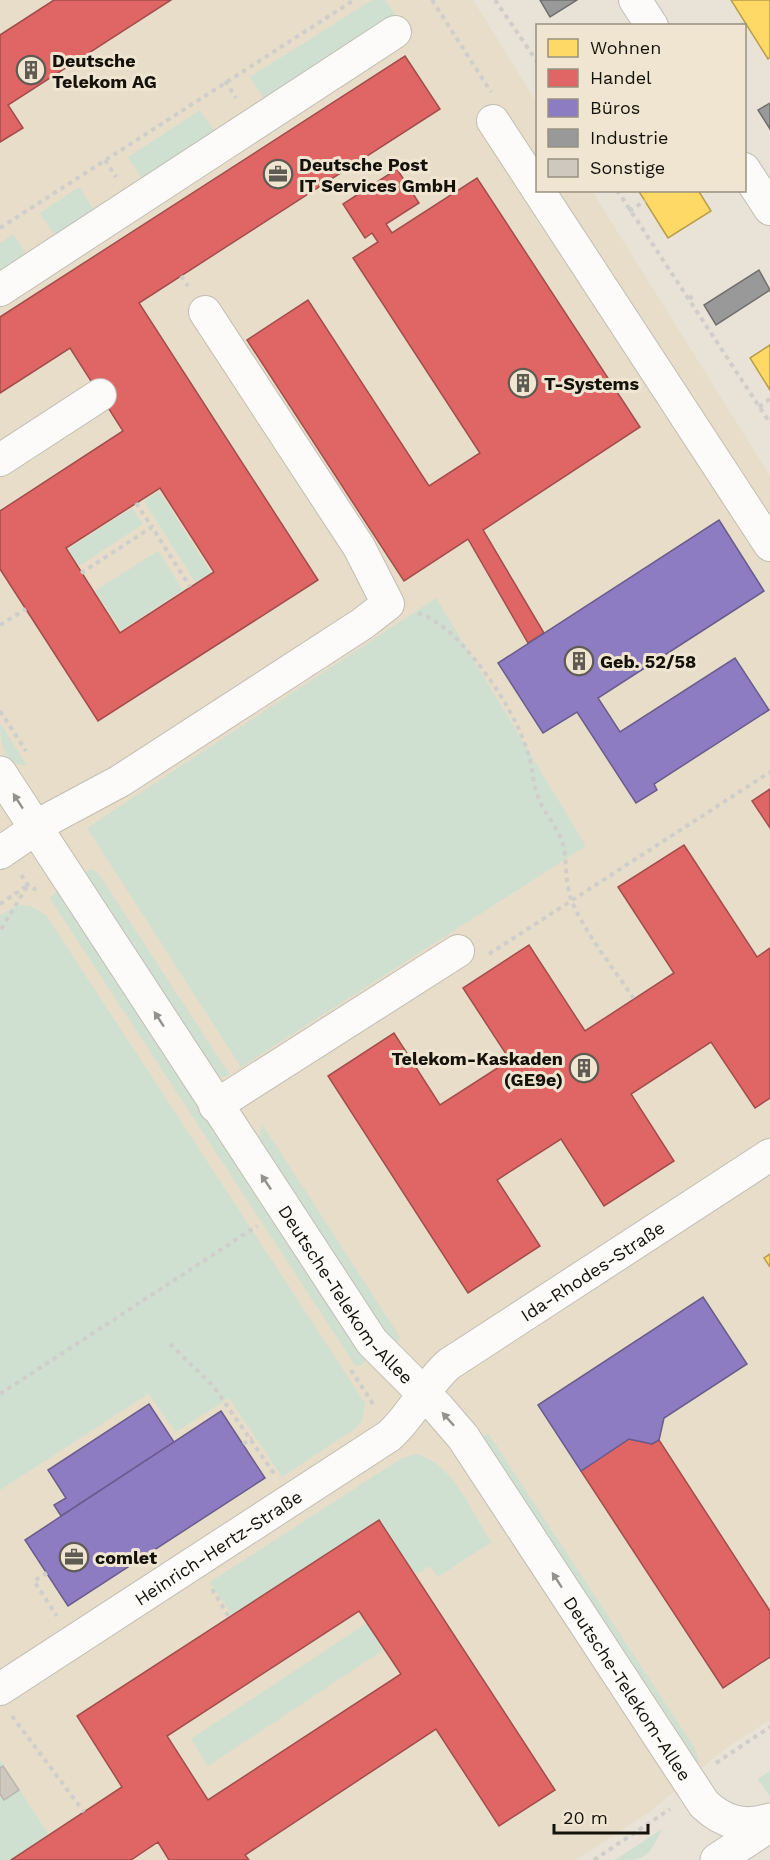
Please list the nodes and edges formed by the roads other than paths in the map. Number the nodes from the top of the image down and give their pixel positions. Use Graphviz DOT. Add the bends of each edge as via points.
graph roads {
  1 [pos="635,0"];
  2 [pos="651,24"];
  3 [pos="395,32"];
  4 [pos="493,121"];
  5 [pos="746,173"];
  6 [pos="536,187"];
  7 [pos="539,192"];
  8 [pos="770,209"];
  9 [pos="0,290"];
  10 [pos="206,312"];
  11 [pos="100,395"];
  12 [pos="0,460"];
  13 [pos="770,545"];
  14 [pos="0,773"];
  15 [pos="36,828"];
  16 [pos="0,853"];
  17 [pos="470,954"];
  18 [pos="215,1106"];
  19 [pos="770,1155"];
  20 [pos="423,1394"];
  21 [pos="4,1699"];
  22 [pos="770,1820"];
  23 [pos="770,1825"];
  24 [pos="717,1860"];
  1 -- 2 [label="street"];
  3 -- 9 [label="street"];
  4 -- 6 [label="street"];
  5 -- 8 [label="street"];
  7 -- 13 [label="street"];
  10 -- 15 [label="street" via="359,547 388,604 120,781"];
  11 -- 12 [label="street"];
  15 -- 14 [label="main road, Deutsche-Telekom-Allee, one-way"];
  15 -- 16 [label="street"];
  18 -- 15 [label="main road, Deutsche-Telekom-Allee, one-way"];
  17 -- 18 [label="street"];
  20 -- 18 [label="main road, Deutsche-Telekom-Allee, one-way" via="372,1342"];
  19 -- 20 [label="street, Ida-Rhodes-Straße" via="449,1364"];
  20 -- 21 [label="street, Heinrich-Hertz-Straße" via="389,1436"];
  22 -- 20 [label="main road, Deutsche-Telekom-Allee, one-way" via="753,1824 726,1821 698,1794 463,1437"];
  23 -- 24 [label="main road"];
}
